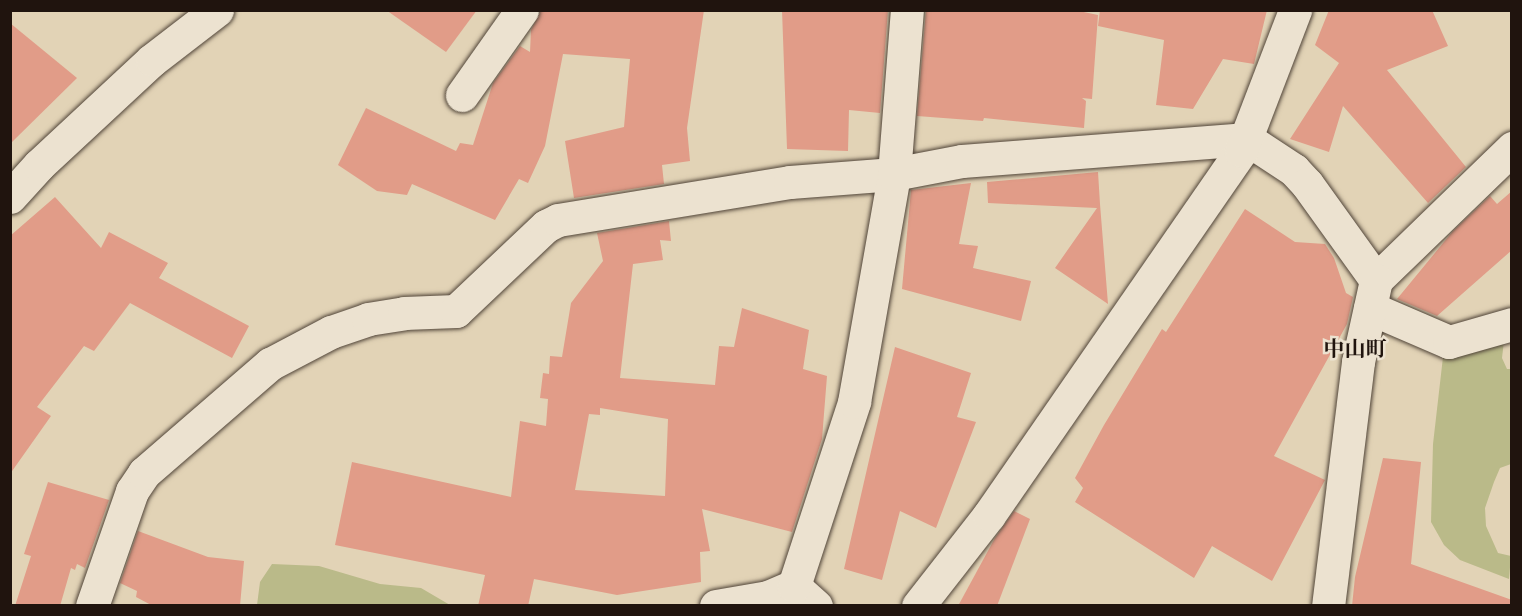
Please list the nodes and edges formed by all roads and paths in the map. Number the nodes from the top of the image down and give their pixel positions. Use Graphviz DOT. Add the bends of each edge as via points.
graph roads {
  1 [pos="217,10"];
  2 [pos="522,10"];
  3 [pos="907,10"];
  4 [pos="1295,10"];
  5 [pos="462,94"];
  6 [pos="1247,139"];
  7 [pos="1512,148"];
  8 [pos="894,174"];
  9 [pos="10,197"];
  10 [pos="1373,294"];
  11 [pos="1512,324"];
  12 [pos="805,596"];
  13 [pos="923,604"];
  14 [pos="92,606"];
  15 [pos="716,606"];
  16 [pos="1328,606"];
  1 -- 9 [label="street" via="152,60"];
  2 -- 5 [label="street"];
  3 -- 8 [label="street"];
  4 -- 6 [label="street"];
  6 -- 8 [label="street" via="962,161"];
  6 -- 10 [label="street" via="1294,170 1307,184"];
  6 -- 13 [label="street" via="989,515"];
  7 -- 10 [label="street"];
  8 -- 12 [label="street" via="854,402"];
  8 -- 14 [label="street" via="790,182 558,220 546,226 456,312 404,313 368,319 286,354 144,473 132,491"];
  10 -- 11 [label="street" via="1449,342"];
  10 -- 16 [label="street" via="1358,362"];
  12 -- 15 [label="street" via="768,597"];
}
